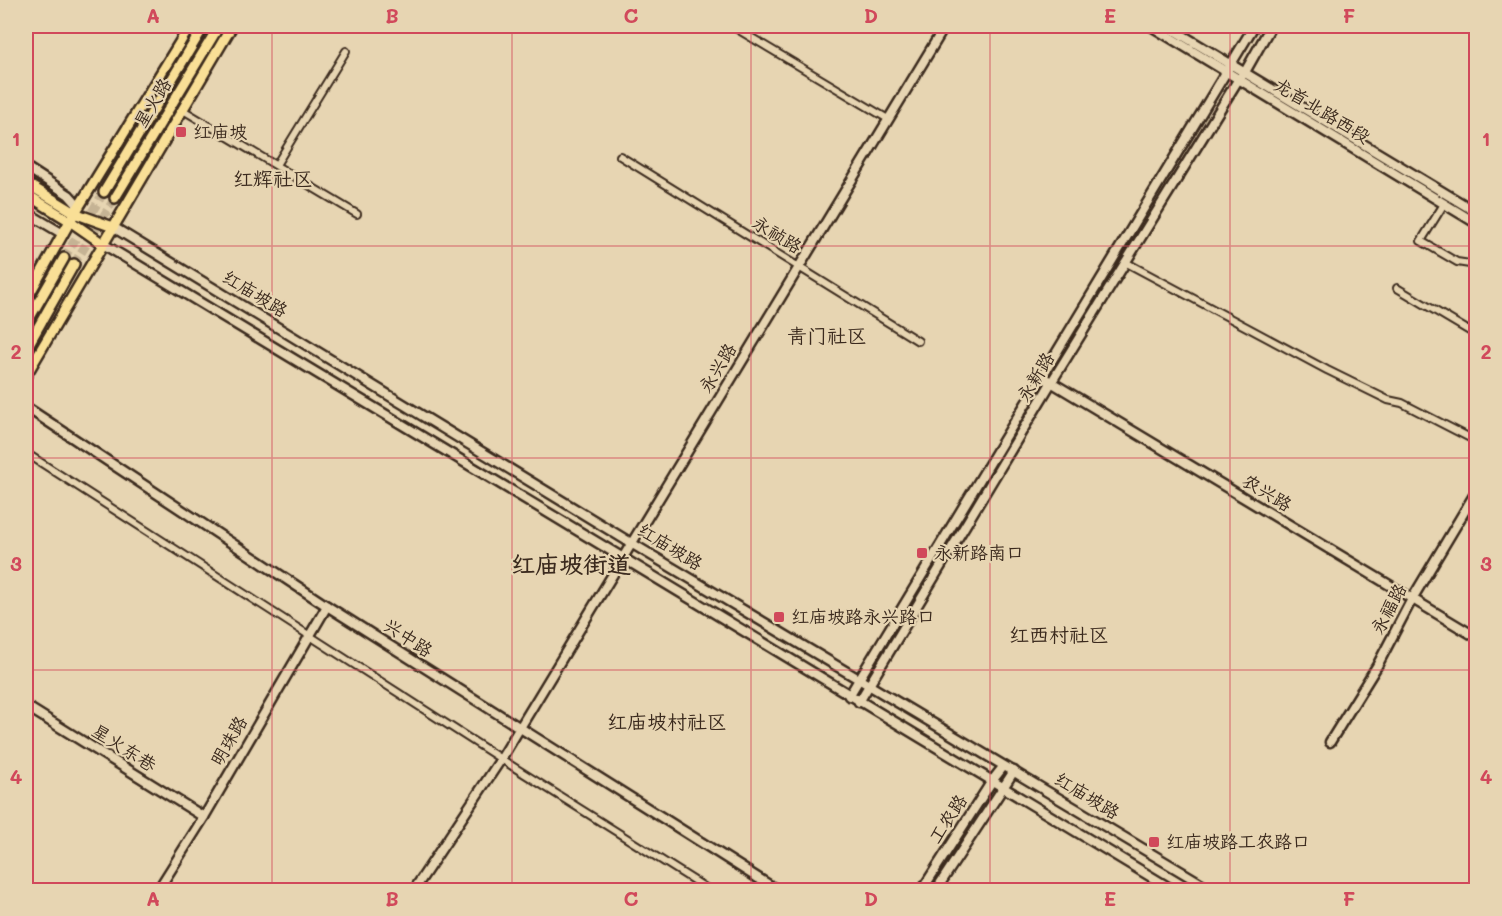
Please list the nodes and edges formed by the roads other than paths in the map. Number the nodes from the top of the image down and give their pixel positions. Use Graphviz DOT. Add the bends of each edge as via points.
graph roads {
  1 [pos="190,26"];
  2 [pos="204,26"];
  3 [pos="219,26"];
  4 [pos="232,26"];
  5 [pos="732,26"];
  6 [pos="945,26"];
  7 [pos="1151,26"];
  8 [pos="1167,26"];
  9 [pos="1254,26"];
  10 [pos="1271,26"];
  11 [pos="345,51"];
  12 [pos="1228,68"];
  13 [pos="1245,72"];
  14 [pos="1238,80"];
  15 [pos="183,110"];
  16 [pos="888,118"];
  17 [pos="620,156"];
  18 [pos="276,165"];
  19 [pos="26,167"];
  20 [pos="26,183"];
  21 [pos="104,192"];
  22 [pos="26,194"];
  23 [pos="115,198"];
  24 [pos="1444,204"];
  25 [pos="26,212"];
  26 [pos="1476,212"];
  27 [pos="357,214"];
  28 [pos="74,217"];
  29 [pos="1476,223"];
  30 [pos="113,227"];
  31 [pos="63,234"];
  32 [pos="104,244"];
  33 [pos="64,258"];
  34 [pos="1125,262"];
  35 [pos="74,264"];
  36 [pos="1476,265"];
  37 [pos="799,266"];
  38 [pos="1396,288"];
  39 [pos="26,300"];
  40 [pos="26,324"];
  41 [pos="1476,335"];
  42 [pos="918,341"];
  43 [pos="26,349"];
  44 [pos="26,375"];
  45 [pos="1041,376"];
  46 [pos="1051,382"];
  47 [pos="26,407"];
  48 [pos="1476,441"];
  49 [pos="26,453"];
  50 [pos="1476,492"];
  51 [pos="631,543"];
  52 [pos="622,558"];
  53 [pos="1412,599"];
  54 [pos="327,606"];
  55 [pos="309,634"];
  56 [pos="1476,637"];
  57 [pos="859,680"];
  58 [pos="870,687"];
  59 [pos="849,696"];
  60 [pos="860,702"];
  61 [pos="26,706"];
  62 [pos="519,729"];
  63 [pos="1330,742"];
  64 [pos="501,759"];
  65 [pos="1004,767"];
  66 [pos="1014,771"];
  67 [pos="992,781"];
  68 [pos="1002,788"];
  69 [pos="204,818"];
  70 [pos="158,891"];
  71 [pos="414,891"];
  72 [pos="709,891"];
  73 [pos="777,891"];
  74 [pos="922,891"];
  75 [pos="936,891"];
  76 [pos="1173,891"];
  77 [pos="1212,891"];
  1 -- 28 [label="main road"];
  2 -- 21 [label="main road, 星火路"];
  3 -- 23 [label="main road, 星火路"];
  4 -- 15 [label="main road"];
  5 -- 16 [label="street"];
  6 -- 16 [label="main road, 永兴路"];
  7 -- 12 [label="main road, 龙首北路西段"];
  8 -- 12 [label="main road, 龙首北路西段"];
  9 -- 12 [label="main road, 永新路"];
  10 -- 13 [label="main road, 永新路"];
  11 -- 18 [label="street"];
  12 -- 13 [label="main road, 龙首北路西段"];
  12 -- 14 [label="main road, 龙首北路西段"];
  12 -- 45 [label="main road, 永新路"];
  13 -- 14 [label="main road, 永新路"];
  13 -- 26 [label="main road, 龙首北路西段"];
  14 -- 24 [label="main road, 龙首北路西段"];
  14 -- 34 [label="main road, 永新路"];
  15 -- 18 [label="street"];
  15 -- 30 [label="main road"];
  16 -- 37 [label="main road, 永兴路"];
  17 -- 37 [label="street, 永祯路"];
  18 -- 27 [label="street"];
  19 -- 28 [label="main road" via="69,195 77,204"];
  20 -- 28 [label="main road"];
  22 -- 28 [label="main road"];
  24 -- 29 [label="main road, 龙首北路西段"];
  24 -- 36 [label="street" via="1421,241 1457,262"];
  25 -- 31 [label="main road"];
  28 -- 30 [label="main road"];
  28 -- 31 [label="main road"];
  28 -- 32 [label="main road"];
  30 -- 32 [label="main road"];
  30 -- 51 [label="main road, 红庙坡路"];
  31 -- 39 [label="main road"];
  32 -- 44 [label="main road"];
  32 -- 52 [label="main road, 红庙坡路"];
  33 -- 40 [label="main road"];
  34 -- 46 [label="main road, 永新路"];
  34 -- 48 [label="street" via="1327,370"];
  35 -- 43 [label="main road"];
  37 -- 42 [label="street, 永祯路"];
  37 -- 51 [label="main road, 永兴路"];
  38 -- 41 [label="street"];
  45 -- 46 [label="main road, 农兴路"];
  45 -- 57 [label="main road, 永新路"];
  46 -- 53 [label="main road, 农兴路"];
  46 -- 58 [label="main road, 永新路"];
  47 -- 54 [label="main road, 兴中路"];
  49 -- 55 [label="street"];
  50 -- 53 [label="main road, 永福路"];
  51 -- 52 [label="main road, 永兴路"];
  51 -- 57 [label="main road, 红庙坡路"];
  52 -- 59 [label="main road, 红庙坡路"];
  52 -- 62 [label="main road, 永兴路"];
  53 -- 56 [label="main road, 农兴路"];
  53 -- 63 [label="main road, 永福路"];
  54 -- 55 [label="main road, 明珠路"];
  54 -- 62 [label="main road, 兴中路"];
  55 -- 64 [label="street"];
  55 -- 69 [label="main road, 明珠路"];
  57 -- 58 [label="main road, 红庙坡路"];
  57 -- 59 [label="main road, 永新路"];
  58 -- 60 [label="main road, 永新路"];
  58 -- 65 [label="main road, 红庙坡路"];
  59 -- 60 [label="main road, 红庙坡路"];
  60 -- 67 [label="main road, 红庙坡路"];
  61 -- 69 [label="main road, 星火东巷"];
  62 -- 64 [label="main road, 永兴路"];
  62 -- 73 [label="main road, 兴中路"];
  64 -- 71 [label="main road, 永兴路"];
  64 -- 72 [label="street"];
  65 -- 66 [label="main road, 红庙坡路"];
  65 -- 67 [label="main road, 工农路"];
  66 -- 68 [label="main road, 工农路"];
  66 -- 77 [label="main road, 红庙坡路"];
  67 -- 68 [label="main road, 红庙坡路"];
  67 -- 74 [label="main road, 工农路"];
  68 -- 75 [label="main road, 工农路"];
  68 -- 76 [label="main road, 红庙坡路"];
  69 -- 70 [label="main road, 明珠路"];
}
